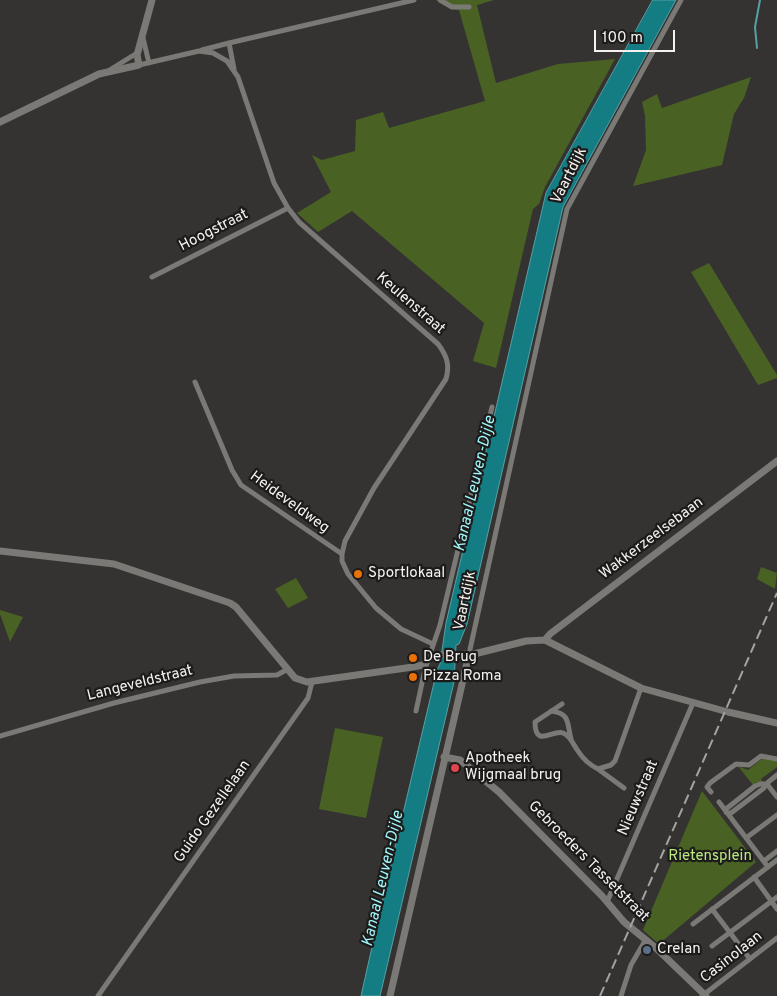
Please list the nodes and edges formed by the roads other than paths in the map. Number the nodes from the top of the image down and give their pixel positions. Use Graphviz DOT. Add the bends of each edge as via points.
graph roads {
  1 [pos="152,0"];
  2 [pos="414,0"];
  3 [pos="440,0"];
  4 [pos="681,0"];
  5 [pos="469,7"];
  6 [pos="143,38"];
  7 [pos="229,43"];
  8 [pos="199,51"];
  9 [pos="137,54"];
  10 [pos="149,63"];
  11 [pos="139,65"];
  12 [pos="234,69"];
  13 [pos="106,72"];
  14 [pos="0,122"];
  15 [pos="288,208"];
  16 [pos="152,276"];
  17 [pos="195,382"];
  18 [pos="492,407"];
  19 [pos="777,461"];
  20 [pos="0,551"];
  21 [pos="342,554"];
  22 [pos="545,640"];
  23 [pos="433,644"];
  24 [pos="469,654"];
  25 [pos="430,658"];
  26 [pos="288,669"];
  27 [pos="312,682"];
  28 [pos="641,688"];
  29 [pos="693,703"];
  30 [pos="562,704"];
  31 [pos="416,711"];
  32 [pos="551,711"];
  33 [pos="777,723"];
  34 [pos="0,736"];
  35 [pos="572,741"];
  36 [pos="444,757"];
  37 [pos="777,758"];
  38 [pos="598,769"];
  39 [pos="777,775"];
  40 [pos="766,784"];
  41 [pos="624,788"];
  42 [pos="711,792"];
  43 [pos="777,797"];
  44 [pos="719,802"];
  45 [pos="726,813"];
  46 [pos="777,815"];
  47 [pos="746,838"];
  48 [pos="777,851"];
  49 [pos="777,860"];
  50 [pos="764,861"];
  51 [pos="768,867"];
  52 [pos="754,878"];
  53 [pos="777,897"];
  54 [pos="607,902"];
  55 [pos="771,902"];
  56 [pos="712,909"];
  57 [pos="777,909"];
  58 [pos="693,924"];
  59 [pos="731,933"];
  60 [pos="777,938"];
  61 [pos="646,939"];
  62 [pos="712,946"];
  63 [pos="750,959"];
  64 [pos="98,996"];
  65 [pos="390,996"];
  66 [pos="621,996"];
  67 [pos="704,996"];
  1 -- 6 [label="street"];
  2 -- 7 [label="street"];
  3 -- 5 [label="street" via="452,7"];
  4 -- 24 [label="street, Vaartdijk" via="568,209"];
  6 -- 9 [label="street"];
  6 -- 10 [label="street"];
  7 -- 8 [label="street"];
  7 -- 12 [label="street, Keulenstraat"];
  8 -- 10 [label="street"];
  8 -- 12 [label="street" via="213,53"];
  9 -- 11 [label="street"];
  9 -- 13 [label="street"];
  10 -- 11 [label="street"];
  11 -- 13 [label="street"];
  12 -- 15 [label="street, Keulenstraat" via="274,183"];
  13 -- 14 [label="street"];
  15 -- 16 [label="street, Hoogstraat"];
  15 -- 21 [label="street, Keulenstraat" via="299,222 438,344 448,361 446,379 374,488 345,541"];
  17 -- 21 [label="street, Heideveldweg" via="241,485"];
  18 -- 23 [label="street, Vaartdijk"];
  19 -- 22 [label="street, Wakkerzeelsebaan"];
  20 -- 26 [label="street" via="114,564 230,603"];
  21 -- 23 [label="street" via="348,574 376,608 401,629"];
  22 -- 24 [label="street"];
  22 -- 28 [label="street"];
  23 -- 25 [label="street, Vaartdijk"];
  24 -- 25 [label="street"];
  24 -- 36 [label="street, Vaartdijk"];
  25 -- 27 [label="street" via="426,663 413,667"];
  25 -- 31 [label="street, Vaartdijk"];
  26 -- 27 [label="street" via="295,678"];
  26 -- 34 [label="street, Langeveldstraat" via="277,675 234,676 200,682"];
  27 -- 64 [label="street, Guido Gezellelaan" via="308,698"];
  28 -- 29 [label="street"];
  28 -- 38 [label="street" via="615,760 611,765"];
  29 -- 33 [label="street"];
  29 -- 54 [label="street, Nieuwstraat"];
  30 -- 32 [label="street"];
  32 -- 35 [label="street" via="565,717"];
  32 -- 35 [label="street" via="535,722 538,734 545,737 561,732"];
  35 -- 38 [label="street" via="583,758"];
  36 -- 54 [label="street, Gebroeders Tassetstraat" via="460,760 499,792"];
  36 -- 65 [label="street, Vaartdijk"];
  37 -- 42 [label="street" via="761,756 746,766 736,764 710,783 707,787"];
  38 -- 41 [label="street"];
  39 -- 40 [label="street"];
  40 -- 43 [label="street"];
  40 -- 45 [label="street"];
  44 -- 45 [label="street"];
  45 -- 47 [label="street"];
  46 -- 47 [label="street"];
  47 -- 50 [label="street"];
  48 -- 50 [label="street"];
  49 -- 51 [label="street"];
  50 -- 51 [label="street"];
  51 -- 52 [label="street"];
  52 -- 55 [label="street"];
  52 -- 56 [label="street"];
  53 -- 55 [label="street"];
  54 -- 61 [label="street, Gebroeders Tassetstraat" via="624,922"];
  55 -- 57 [label="street"];
  55 -- 59 [label="street"];
  56 -- 58 [label="street"];
  56 -- 59 [label="street"];
  59 -- 62 [label="street"];
  59 -- 63 [label="street"];
  60 -- 63 [label="street, Casinolaan"];
  61 -- 66 [label="street" via="631,964"];
  61 -- 67 [label="street, Gebroeders Tassetstraat"];
  63 -- 67 [label="street, Casinolaan"];
}
